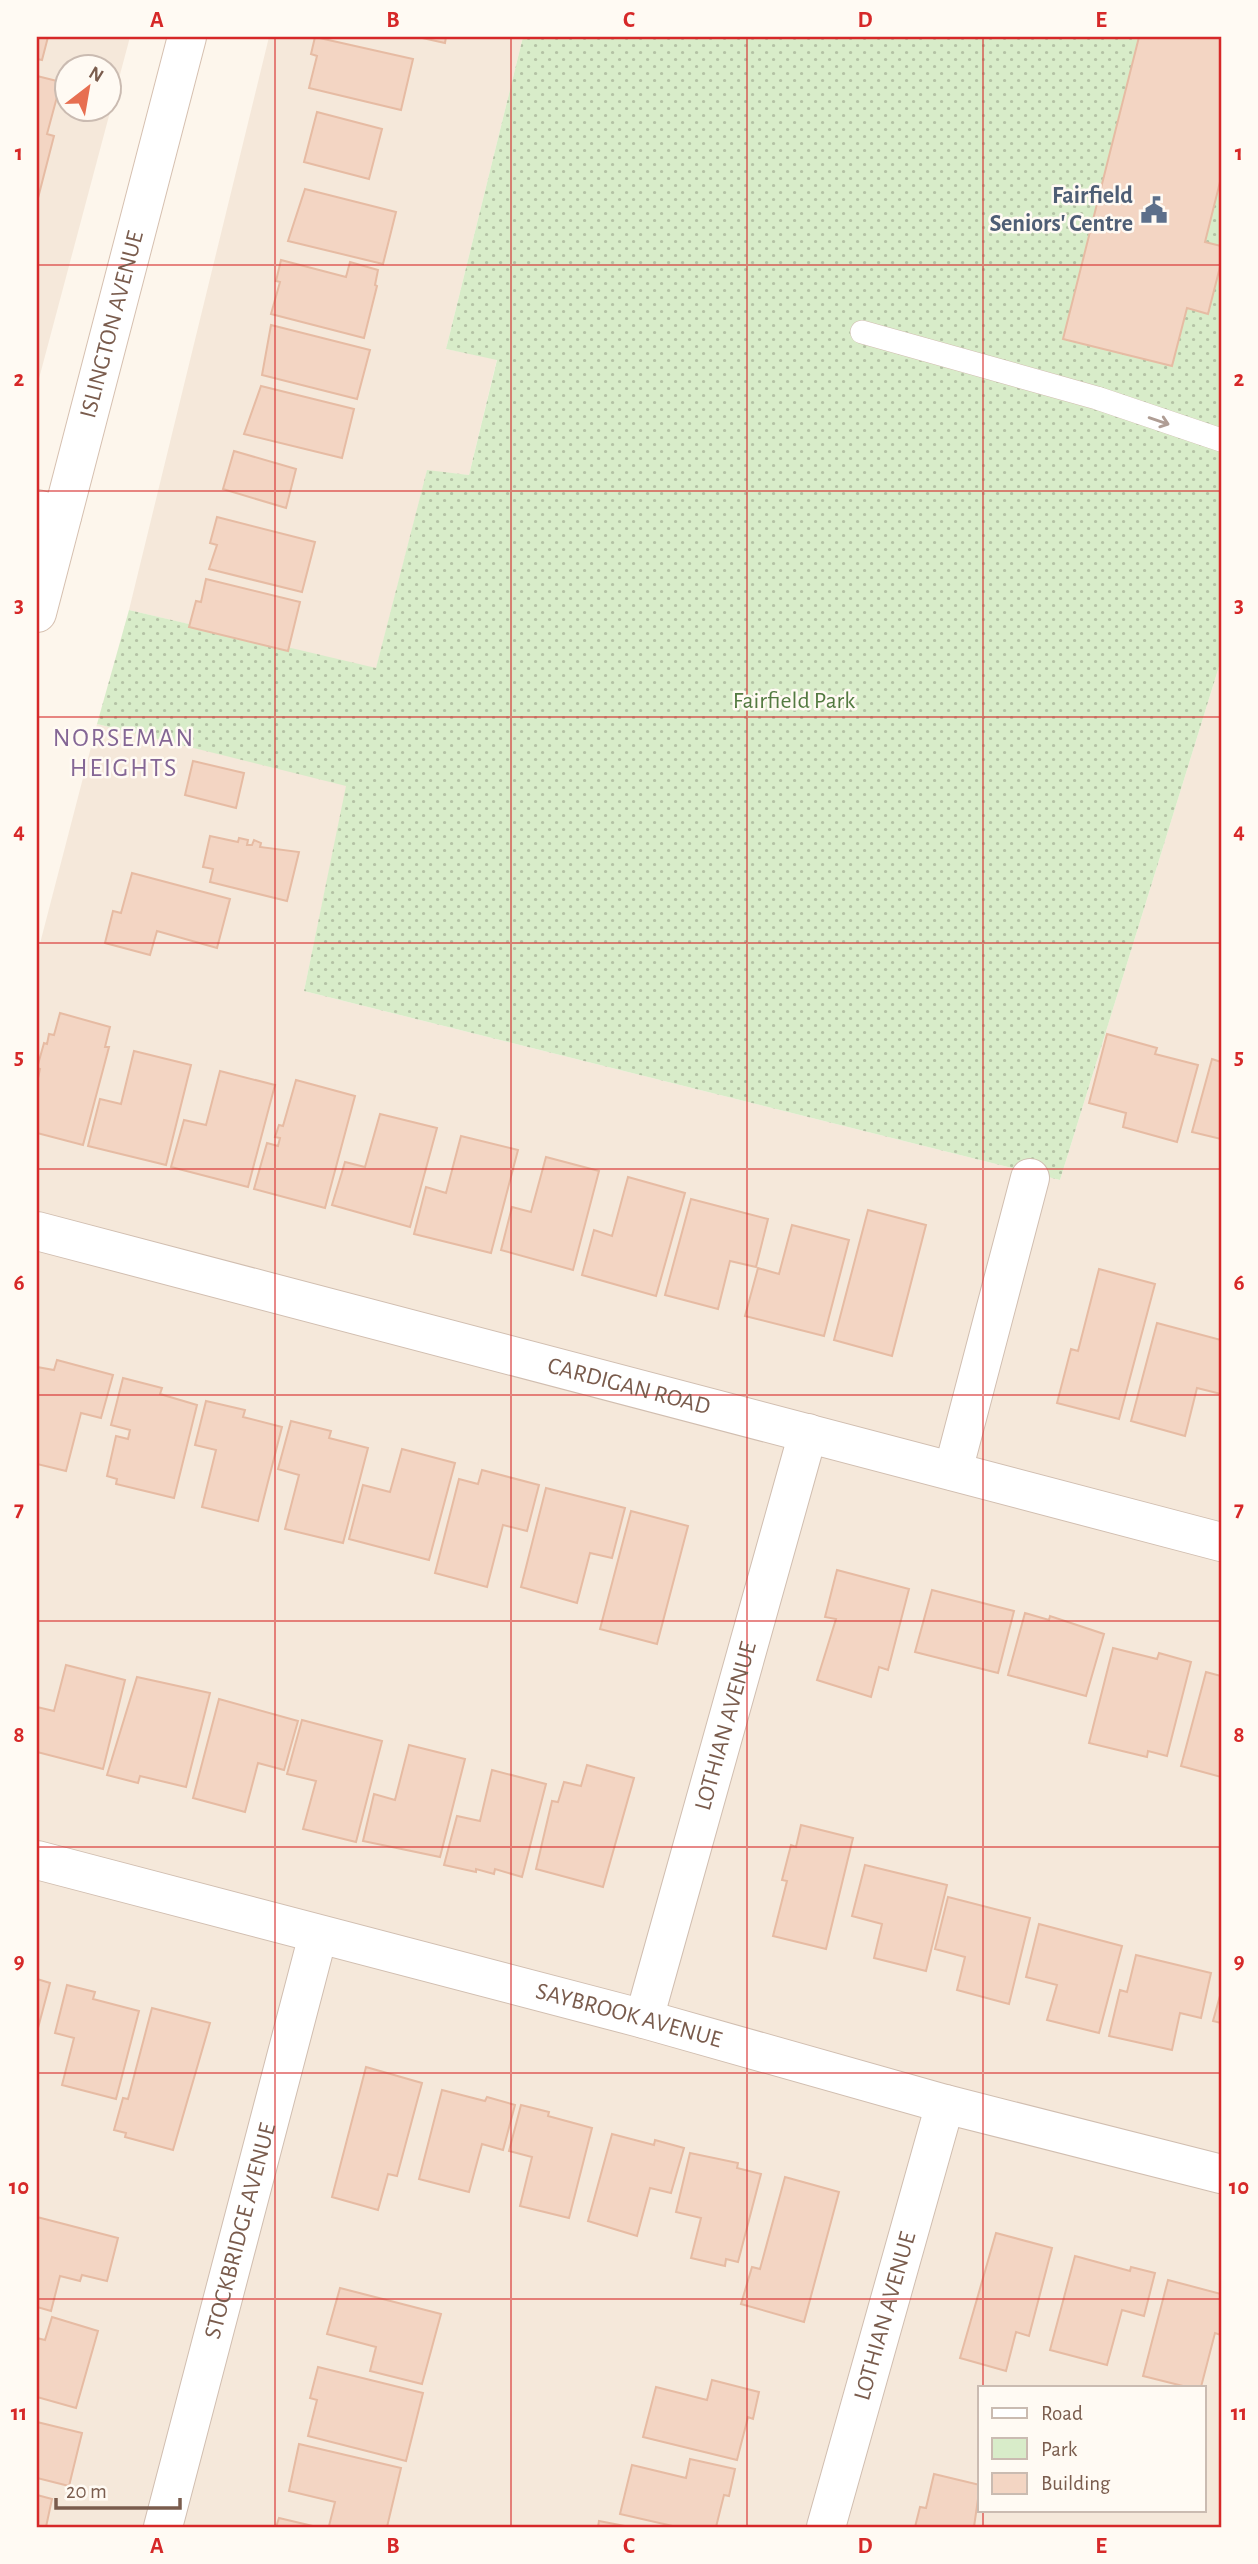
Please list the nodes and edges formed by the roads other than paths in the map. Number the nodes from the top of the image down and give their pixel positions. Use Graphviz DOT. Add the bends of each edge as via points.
graph roads {
  1 [pos="187,37"];
  2 [pos="862,332"];
  3 [pos="1221,440"];
  4 [pos="49,512"];
  5 [pos="37,613"];
  6 [pos="1030,1178"];
  7 [pos="37,1231"];
  8 [pos="808,1433"];
  9 [pos="953,1471"];
  10 [pos="1221,1542"];
  11 [pos="37,1860"];
  12 [pos="318,1935"];
  13 [pos="644,2020"];
  14 [pos="944,2105"];
  15 [pos="1221,2174"];
  16 [pos="163,2527"];
  17 [pos="826,2527"];
  1 -- 4 [label="street, ISLINGTON AVENUE"];
  2 -- 3 [label="lane, one-way" via="1097,398"];
  4 -- 5 [label="street, ISLINGTON AVENUE"];
  6 -- 9 [label="street"];
  7 -- 8 [label="street, CARDIGAN ROAD"];
  8 -- 9 [label="street, CARDIGAN ROAD"];
  8 -- 13 [label="street, LOTHIAN AVENUE"];
  9 -- 10 [label="street, CARDIGAN ROAD"];
  11 -- 12 [label="street, SAYBROOK AVENUE"];
  12 -- 13 [label="street, SAYBROOK AVENUE"];
  12 -- 16 [label="street, STOCKBRIDGE AVENUE"];
  13 -- 14 [label="street, SAYBROOK AVENUE"];
  14 -- 15 [label="street, SAYBROOK AVENUE"];
  14 -- 17 [label="street, LOTHIAN AVENUE"];
}
